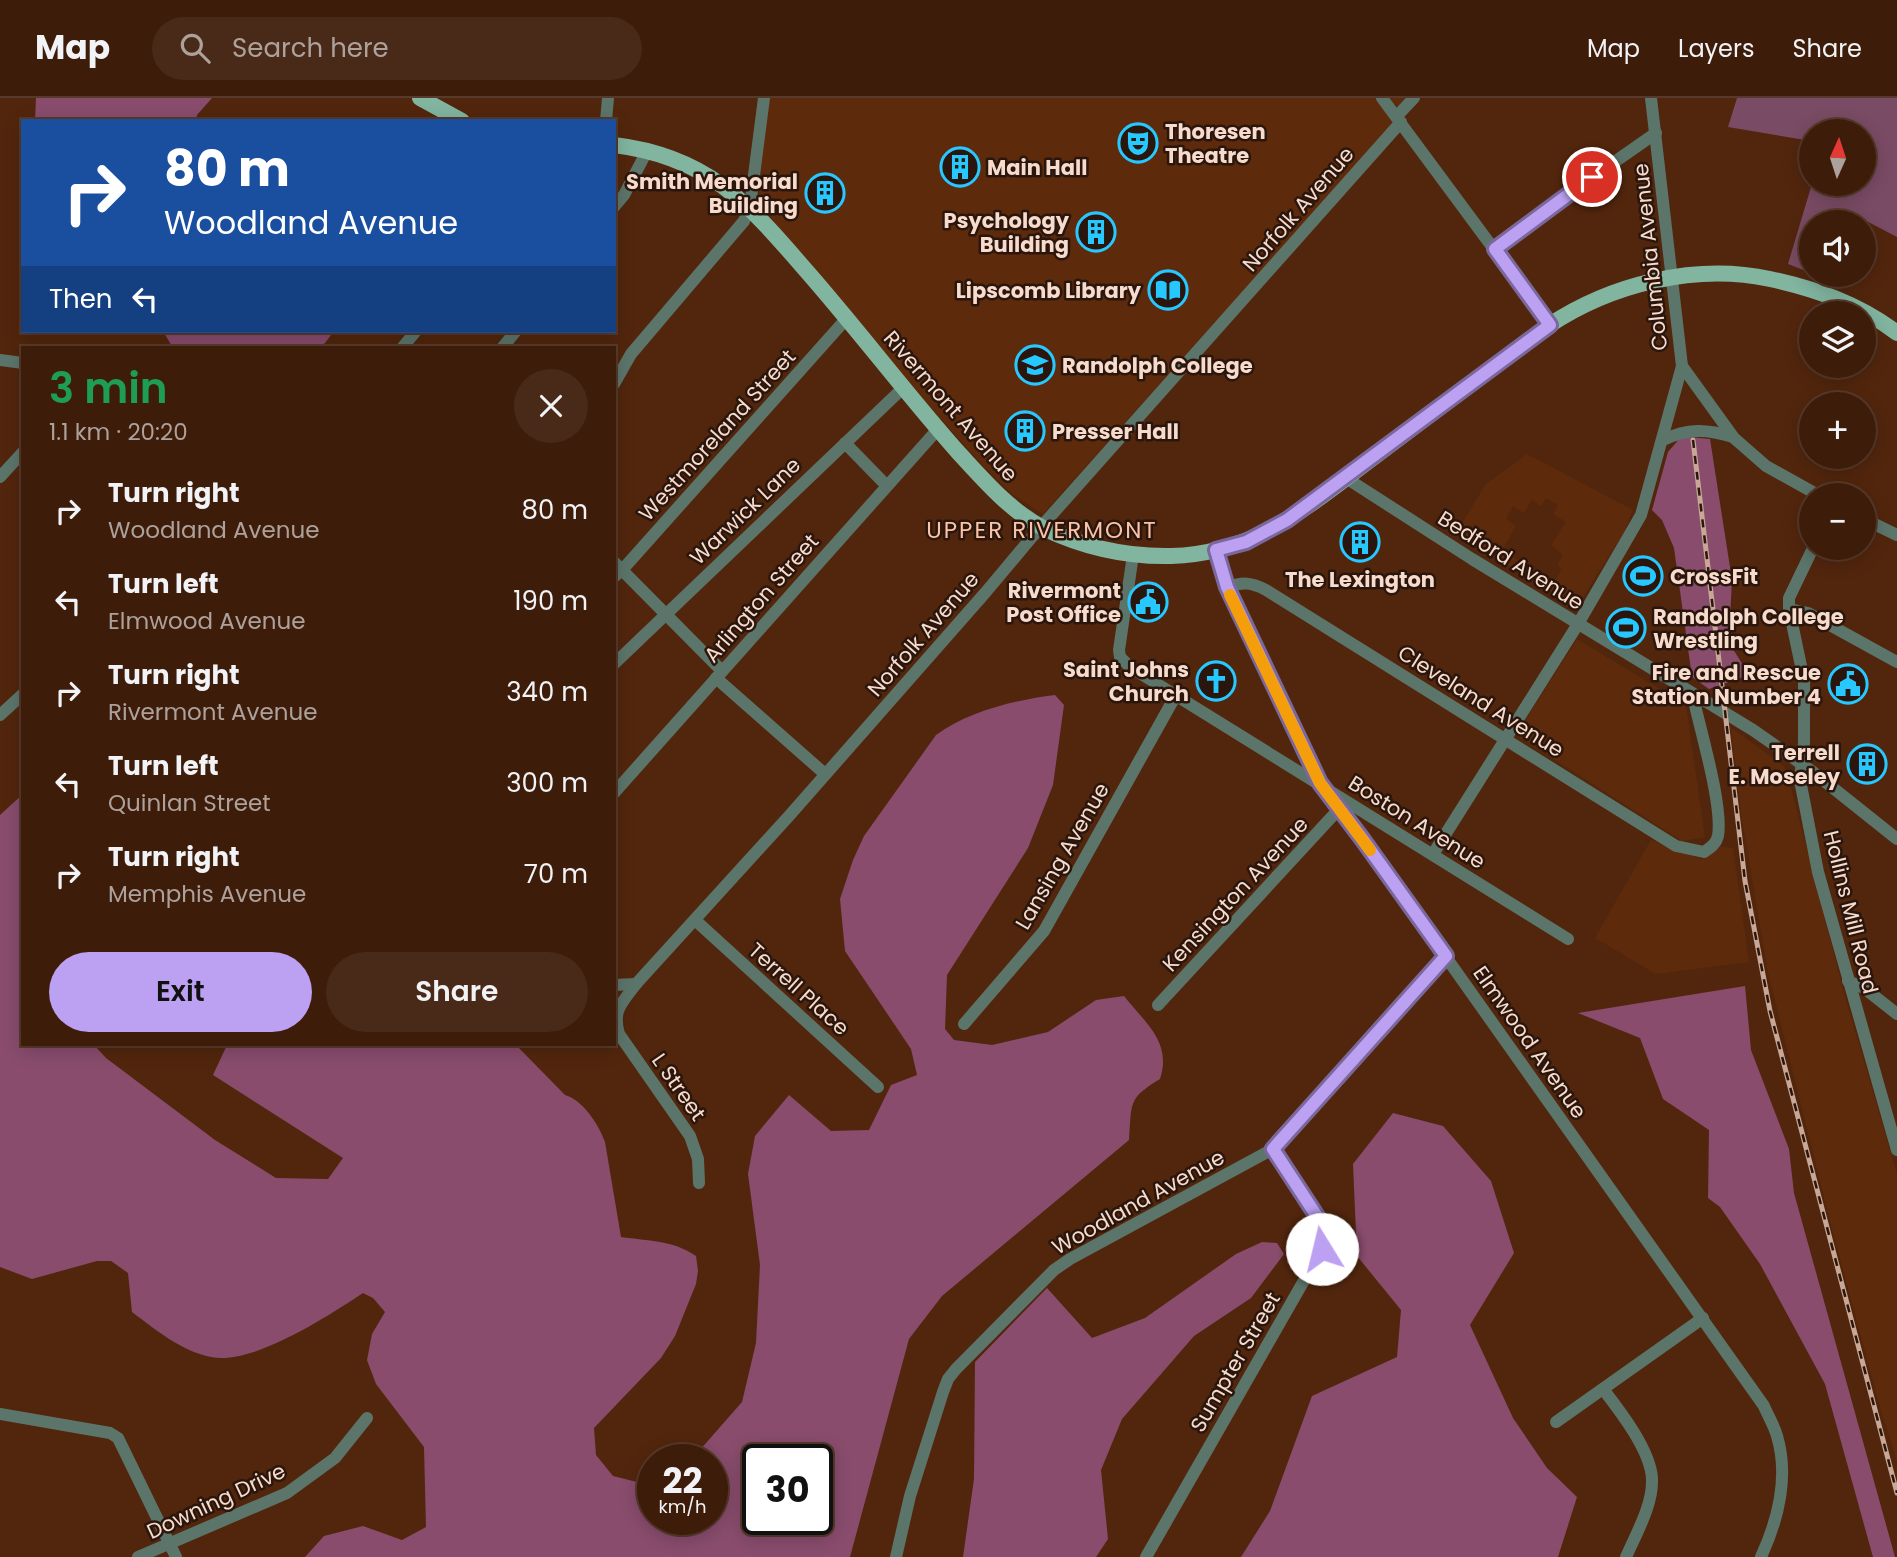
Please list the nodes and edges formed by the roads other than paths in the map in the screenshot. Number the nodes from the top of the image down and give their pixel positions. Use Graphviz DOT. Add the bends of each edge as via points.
graph roads {
  1 [pos="420,98"];
  2 [pos="608,98"];
  3 [pos="764,98"];
  4 [pos="1382,98"];
  5 [pos="1413,98"];
  6 [pos="1651,98"];
  7 [pos="457,119"];
  8 [pos="606,119"];
  9 [pos="1399,119"];
  10 [pos="1656,133"];
  11 [pos="616,145"];
  12 [pos="647,151"];
  13 [pos="616,205"];
  14 [pos="750,206"];
  15 [pos="1495,249"];
  16 [pos="1672,278"];
  17 [pos="847,318"];
  18 [pos="1550,325"];
  19 [pos="1897,333"];
  20 [pos="0,360"];
  21 [pos="21,363"];
  22 [pos="1682,366"];
  23 [pos="616,380"];
  24 [pos="904,388"];
  25 [pos="938,429"];
  26 [pos="1734,438"];
  27 [pos="1663,440"];
  28 [pos="845,443"];
  29 [pos="21,454"];
  30 [pos="0,477"];
  31 [pos="1346,478"];
  32 [pos="1799,484"];
  33 [pos="887,485"];
  34 [pos="1876,525"];
  35 [pos="1041,527"];
  36 [pos="1897,535"];
  37 [pos="1216,550"];
  38 [pos="1133,555"];
  39 [pos="1807,560"];
  40 [pos="617,569"];
  41 [pos="1227,587"];
  42 [pos="1790,609"];
  43 [pos="666,613"];
  44 [pos="1578,624"];
  45 [pos="616,662"];
  46 [pos="1897,662"];
  47 [pos="719,675"];
  48 [pos="1176,695"];
  49 [pos="21,696"];
  50 [pos="1695,696"];
  51 [pos="0,715"];
  52 [pos="1505,739"];
  53 [pos="1801,762"];
  54 [pos="824,774"];
  55 [pos="1320,783"];
  56 [pos="616,791"];
  57 [pos="1339,809"];
  58 [pos="1897,839"];
  59 [pos="1433,854"];
  60 [pos="695,920"];
  61 [pos="1568,939"];
  62 [pos="1446,956"];
  63 [pos="1848,981"];
  64 [pos="636,984"];
  65 [pos="616,985"];
  66 [pos="1158,1005"];
  67 [pos="1897,1014"];
  68 [pos="616,1017"];
  69 [pos="964,1024"];
  70 [pos="878,1087"];
  71 [pos="1896,1143"];
  72 [pos="1273,1149"];
  73 [pos="699,1183"];
  74 [pos="1703,1318"];
  75 [pos="1602,1389"];
  76 [pos="0,1413"];
  77 [pos="366,1418"];
  78 [pos="1556,1422"];
  79 [pos="171,1544"];
  80 [pos="138,1557"];
  81 [pos="176,1557"];
  82 [pos="896,1557"];
  83 [pos="1146,1557"];
  84 [pos="1626,1557"];
  85 [pos="1762,1557"];
  1 -- 7 [label="main road"];
  2 -- 8 [label="street"];
  3 -- 14 [label="street"];
  4 -- 9 [label="street"];
  5 -- 9 [label="street, Norfolk Avenue"];
  6 -- 10 [label="street, Columbia Avenue"];
  9 -- 15 [label="street"];
  9 -- 35 [label="street, Norfolk Avenue"];
  10 -- 15 [label="street"];
  10 -- 16 [label="street, Columbia Avenue"];
  11 -- 12 [label="main road, Rivermont Avenue"];
  12 -- 13 [label="street"];
  12 -- 14 [label="main road, Rivermont Avenue" via="699,169"];
  14 -- 17 [label="main road, Rivermont Avenue"];
  14 -- 23 [label="street" via="744,221 631,354"];
  15 -- 18 [label="street"];
  16 -- 18 [label="main road, Rivermont Avenue" via="1611,294"];
  16 -- 19 [label="main road, Rivermont Avenue" via="1757,276 1808,288 1879,319"];
  16 -- 22 [label="street, Columbia Avenue"];
  17 -- 24 [label="main road, Rivermont Avenue"];
  17 -- 40 [label="street, Westmoreland Street"];
  18 -- 31 [label="main road, Rivermont Avenue"];
  20 -- 21 [label="street"];
  22 -- 26 [label="street, Columbia Avenue"];
  22 -- 27 [label="street"];
  24 -- 25 [label="main road, Rivermont Avenue"];
  24 -- 28 [label="street, Warwick Lane"];
  25 -- 33 [label="street, Arlington Street"];
  25 -- 35 [label="main road, Rivermont Avenue" via="1001,498"];
  26 -- 27 [label="street, Columbia Avenue" via="1697,430"];
  26 -- 32 [label="street, Columbia Avenue" via="1766,466"];
  27 -- 44 [label="street" via="1642,515"];
  28 -- 33 [label="street"];
  28 -- 43 [label="street, Warwick Lane"];
  29 -- 30 [label="street"];
  31 -- 37 [label="main road, Rivermont Avenue" via="1278,525 1246,542"];
  31 -- 44 [label="street, Bedford Avenue"];
  33 -- 47 [label="street, Arlington Street"];
  34 -- 36 [label="street"];
  35 -- 38 [label="main road, Rivermont Avenue"];
  35 -- 54 [label="street, Norfolk Avenue"];
  37 -- 38 [label="main road, Rivermont Avenue"];
  37 -- 41 [label="street, Elmwood Avenue"];
  38 -- 48 [label="street, Boston Avenue" via="1120,657"];
  39 -- 42 [label="street" via="1790,598"];
  40 -- 43 [label="street"];
  41 -- 52 [label="street, Cleveland Avenue" via="1242,582 1266,590"];
  41 -- 55 [label="street, Elmwood Avenue"];
  42 -- 46 [label="street" via="1808,613"];
  42 -- 53 [label="street, Hollins Mill Road" via="1804,680"];
  43 -- 45 [label="street, Warwick Lane"];
  43 -- 47 [label="street"];
  44 -- 50 [label="street, Bedford Avenue"];
  44 -- 52 [label="street"];
  47 -- 54 [label="street"];
  47 -- 56 [label="street, Arlington Street"];
  48 -- 55 [label="street, Boston Avenue"];
  48 -- 69 [label="street, Lansing Avenue" via="1044,931"];
  49 -- 51 [label="street"];
  50 -- 52 [label="street, Cleveland Avenue" via="1717,808 1718,835 1714,846 1704,852 1676,846"];
  50 -- 53 [label="street, Bedford Avenue"];
  52 -- 59 [label="street"];
  53 -- 58 [label="street, Bedford Avenue"];
  53 -- 63 [label="street, Hollins Mill Road" via="1800,780 1818,872"];
  54 -- 60 [label="street, Norfolk Avenue"];
  55 -- 57 [label="street, Elmwood Avenue"];
  55 -- 59 [label="street, Boston Avenue"];
  57 -- 62 [label="street, Elmwood Avenue"];
  57 -- 66 [label="street, Kensington Avenue"];
  59 -- 61 [label="street, Boston Avenue"];
  60 -- 64 [label="street, Norfolk Avenue"];
  60 -- 70 [label="street, Terrell Place"];
  62 -- 72 [label="street, Woodland Avenue"];
  62 -- 74 [label="street, Elmwood Avenue"];
  63 -- 67 [label="street"];
  63 -- 71 [label="street, Hollins Mill Road"];
  64 -- 65 [label="street"];
  64 -- 68 [label="street, Norfolk Avenue"];
  68 -- 73 [label="street, L Street" via="619,1034 690,1136 698,1158"];
  72 -- 82 [label="street, Woodland Avenue" via="1054,1270 956,1369 939,1405"];
  72 -- 83 [label="street, Sumpter Street" via="1320,1221 1322,1249"];
  74 -- 75 [label="street"];
  74 -- 85 [label="street, Elmwood Avenue" via="1763,1406 1777,1435 1783,1467 1779,1503"];
  75 -- 78 [label="street"];
  75 -- 84 [label="street" via="1647,1458 1652,1480 1647,1506"];
  76 -- 79 [label="street" via="118,1438"];
  77 -- 79 [label="street, Downing Drive" via="335,1458 287,1493"];
  79 -- 80 [label="street, Downing Drive"];
  79 -- 81 [label="street"];
}
